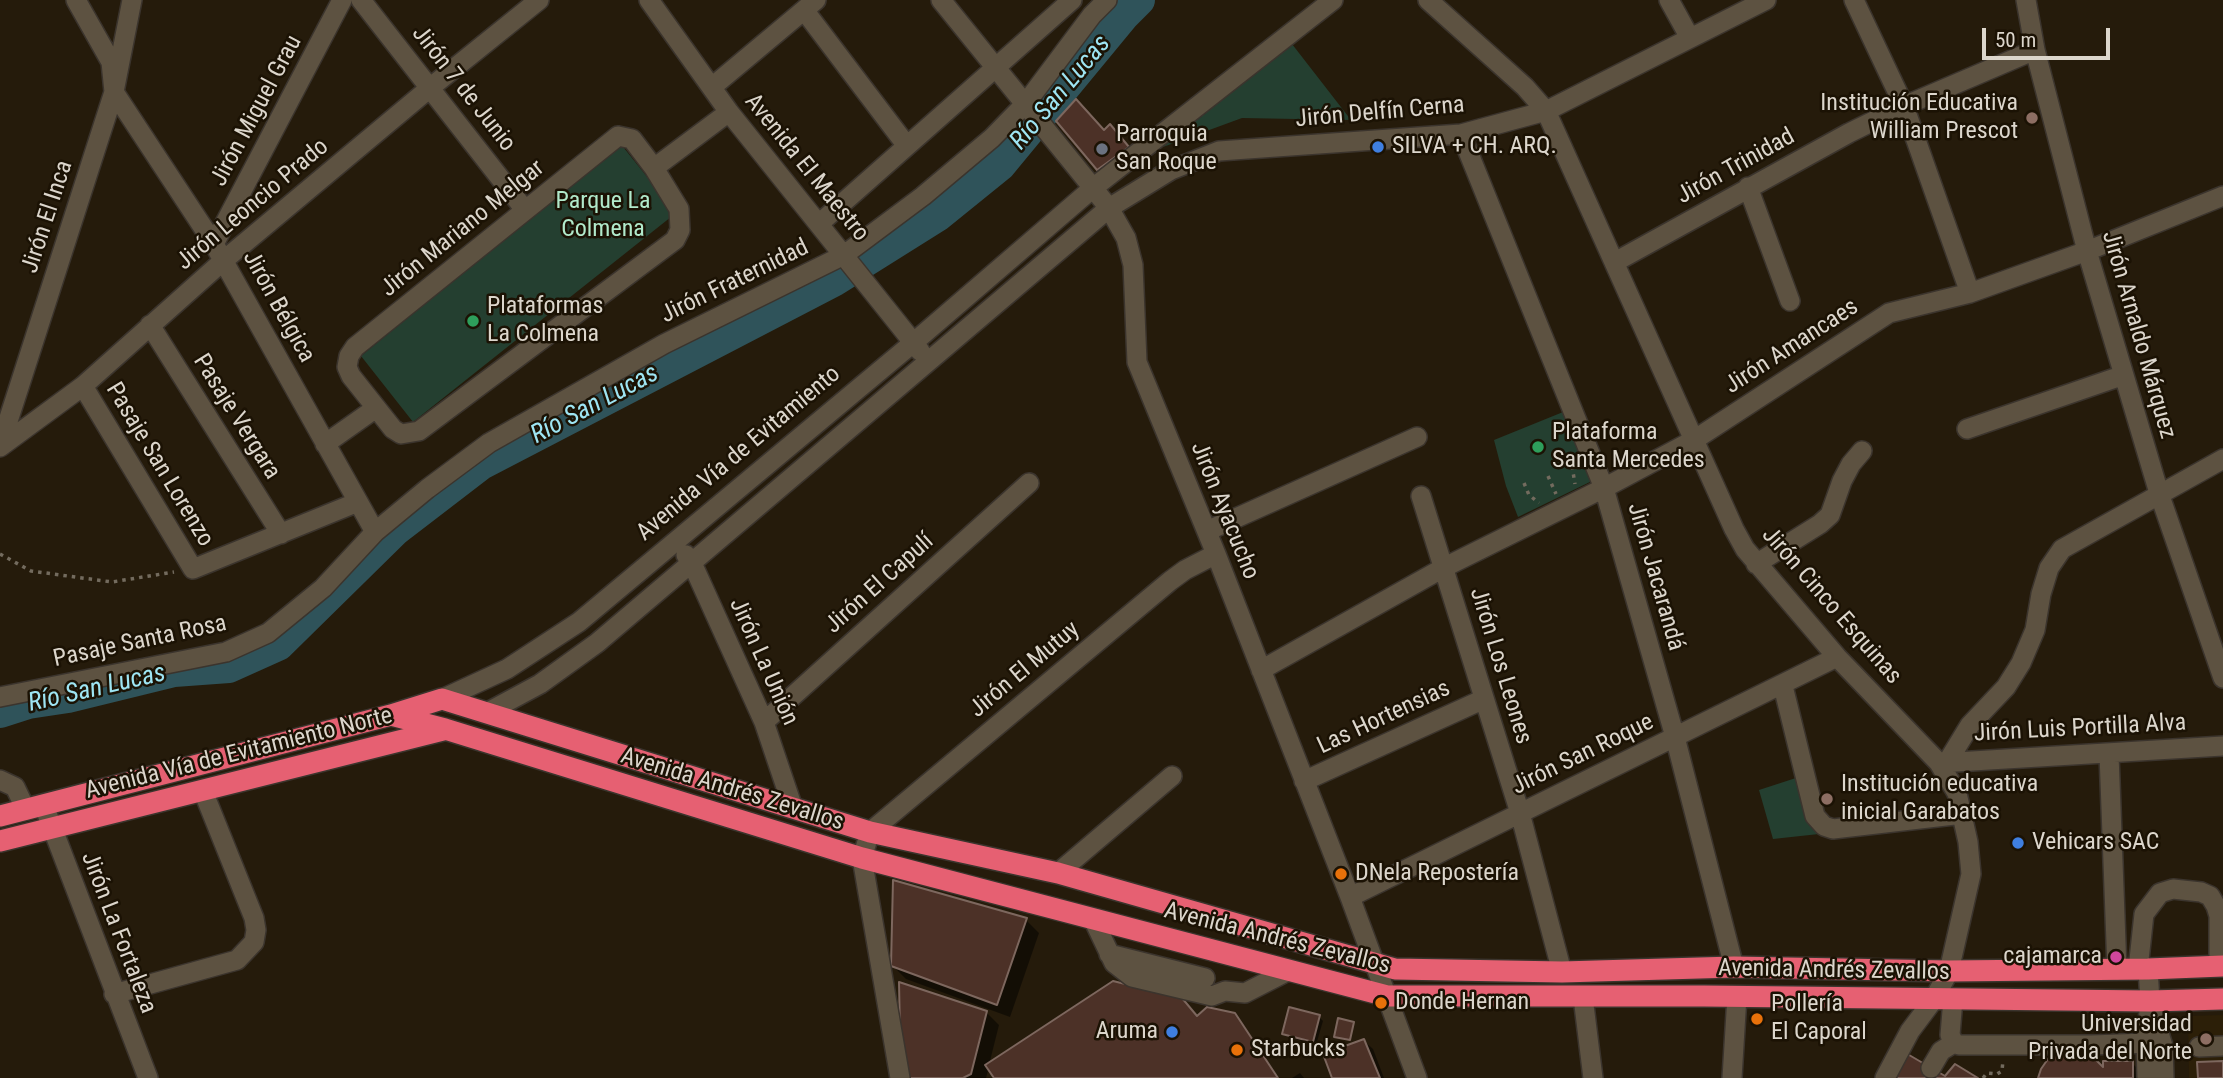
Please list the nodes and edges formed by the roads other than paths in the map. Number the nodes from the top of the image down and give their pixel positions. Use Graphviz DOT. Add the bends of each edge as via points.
graph roads {
  1 [pos="76,0"];
  2 [pos="132,0"];
  3 [pos="342,0"];
  4 [pos="361,0"];
  5 [pos="539,0"];
  6 [pos="649,0"];
  7 [pos="941,0"];
  8 [pos="1072,0"];
  9 [pos="1107,0"];
  10 [pos="1333,0"];
  11 [pos="1428,0"];
  12 [pos="1669,0"];
  13 [pos="1766,0"];
  14 [pos="1854,0"];
  15 [pos="2026,0"];
  16 [pos="810,5"];
  17 [pos="1086,7"];
  18 [pos="1690,38"];
  19 [pos="2035,50"];
  20 [pos="996,66"];
  21 [pos="430,87"];
  22 [pos="712,87"];
  23 [pos="114,92"];
  24 [pos="1904,106"];
  25 [pos="1546,111"];
  26 [pos="729,112"];
  27 [pos="1035,114"];
  28 [pos="1461,134"];
  29 [pos="906,146"];
  30 [pos="654,168"];
  31 [pos="1748,187"];
  32 [pos="1093,188"];
  33 [pos="2221,204"];
  34 [pos="1109,208"];
  35 [pos="525,209"];
  36 [pos="820,223"];
  37 [pos="2087,251"];
  38 [pos="219,253"];
  39 [pos="848,259"];
  40 [pos="1615,262"];
  41 [pos="1970,293"];
  42 [pos="1790,301"];
  43 [pos="150,325"];
  44 [pos="913,343"];
  45 [pos="929,363"];
  46 [pos="2124,375"];
  47 [pos="83,386"];
  48 [pos="376,408"];
  49 [pos="1967,429"];
  50 [pos="1416,437"];
  51 [pos="1694,440"];
  52 [pos="325,444"];
  53 [pos="0,446"];
  54 [pos="1862,451"];
  55 [pos="2223,458"];
  56 [pos="1029,483"];
  57 [pos="1604,488"];
  58 [pos="2159,494"];
  59 [pos="1421,496"];
  60 [pos="358,502"];
  61 [pos="1207,531"];
  62 [pos="375,532"];
  63 [pos="281,534"];
  64 [pos="675,542"];
  65 [pos="1216,554"];
  66 [pos="692,563"];
  67 [pos="1756,564"];
  68 [pos="1445,567"];
  69 [pos="2217,638"];
  70 [pos="1838,657"];
  71 [pos="1261,670"];
  72 [pos="2223,678"];
  73 [pos="1783,686"];
  74 [pos="0,697"];
  75 [pos="442,699"];
  76 [pos="1484,699"];
  77 [pos="488,712"];
  78 [pos="391,715"];
  79 [pos="764,722"];
  80 [pos="445,729"];
  81 [pos="1675,737"];
  82 [pos="2223,746"];
  83 [pos="2109,754"];
  84 [pos="1944,762"];
  85 [pos="1172,776"];
  86 [pos="0,780"];
  87 [pos="1304,781"];
  88 [pos="203,791"];
  89 [pos="35,808"];
  90 [pos="793,808"];
  91 [pos="1520,813"];
  92 [pos="1963,814"];
  93 [pos="0,816"];
  94 [pos="52,828"];
  95 [pos="870,832"];
  96 [pos="0,841"];
  97 [pos="862,858"];
  98 [pos="1058,873"];
  99 [pos="1350,897"];
  100 [pos="1093,919"];
  101 [pos="1109,954"];
  102 [pos="1376,964"];
  103 [pos="2221,966"];
  104 [pos="1734,967"];
  105 [pos="2135,969"];
  106 [pos="1288,971"];
  107 [pos="1949,971"];
  108 [pos="1562,972"];
  109 [pos="1205,978"];
  110 [pos="114,994"];
  111 [pos="1387,996"];
  112 [pos="1737,996"];
  113 [pos="1583,997"];
  114 [pos="1943,999"];
  115 [pos="2223,999"];
  116 [pos="2150,1001"];
  117 [pos="1954,1043"];
  118 [pos="2146,1043"];
  119 [pos="2223,1046"];
  120 [pos="2199,1047"];
  121 [pos="1931,1068"];
  122 [pos="148,1078"];
  123 [pos="900,1078"];
  124 [pos="1417,1078"];
  125 [pos="1593,1078"];
  126 [pos="1732,1078"];
  127 [pos="1885,1078"];
  128 [pos="2147,1078"];
  129 [pos="2164,1078"];
  1 -- 23 [label="street, Jirón Bélgica" via="111,62"];
  2 -- 23 [label="street, Jirón El Inca"];
  3 -- 38 [label="street, Jirón Miguel Grau"];
  4 -- 21 [label="street, Jirón 7 de Junio"];
  5 -- 21 [label="street, Jirón Leoncio Prado"];
  6 -- 22 [label="street, Avenida El Maestro"];
  7 -- 20 [label="street, Jirón Ayacucho"];
  8 -- 20 [label="street"];
  9 -- 17 [label="street, Jirón Fraternidad"];
  10 -- 32 [label="street, Avenida Vía de Evitamiento"];
  11 -- 25 [label="street, Jirón Cinco Esquinas"];
  12 -- 18 [label="street"];
  13 -- 18 [label="street, Jirón Delfín Cerna"];
  14 -- 24 [label="street"];
  15 -- 19 [label="street, Jirón Arnaldo Márquez"];
  16 -- 22 [label="street"];
  16 -- 29 [label="street"];
  17 -- 27 [label="street, Jirón Fraternidad"];
  18 -- 25 [label="street, Jirón Delfín Cerna"];
  19 -- 24 [label="street, Jirón Trinidad"];
  19 -- 37 [label="street, Jirón Arnaldo Márquez"];
  20 -- 27 [label="street, Jirón Ayacucho"];
  20 -- 29 [label="street"];
  21 -- 35 [label="street, Jirón 7 de Junio"];
  21 -- 38 [label="street, Jirón Leoncio Prado"];
  22 -- 26 [label="street, Avenida El Maestro"];
  23 -- 38 [label="street, Jirón Bélgica"];
  23 -- 53 [label="street, Jirón El Inca"];
  24 -- 31 [label="street, Jirón Trinidad"];
  24 -- 41 [label="street"];
  25 -- 28 [label="street, Jirón Delfín Cerna"];
  25 -- 40 [label="street, Jirón Cinco Esquinas"];
  26 -- 30 [label="street"];
  26 -- 36 [label="street, Avenida El Maestro"];
  27 -- 32 [label="street, Jirón Ayacucho"];
  27 -- 39 [label="street, Jirón Fraternidad" via="992,138"];
  28 -- 34 [label="street, Jirón Delfín Cerna" via="1219,151 1171,170"];
  28 -- 57 [label="street, Jirón Jacarandá"];
  29 -- 36 [label="street"];
  30 -- 35 [label="street, Jirón Mariano Melgar" via="632,139 618,136"];
  30 -- 48 [label="street, Jirón Mariano Melgar" via="679,209 680,230 675,240 419,432 401,434"];
  31 -- 40 [label="street, Jirón Trinidad"];
  31 -- 42 [label="street"];
  32 -- 34 [label="street, Jirón Ayacucho"];
  32 -- 44 [label="street, Avenida Vía de Evitamiento"];
  33 -- 37 [label="street, Jirón Amancaes"];
  34 -- 45 [label="street"];
  34 -- 61 [label="street, Jirón Ayacucho" via="1126,238 1133,265 1137,362"];
  35 -- 48 [label="street, Jirón Mariano Melgar" via="355,347 347,367"];
  36 -- 39 [label="street, Avenida El Maestro"];
  37 -- 41 [label="street, Jirón Amancaes"];
  37 -- 46 [label="street, Jirón Arnaldo Márquez"];
  38 -- 43 [label="street, Jirón Leoncio Prado"];
  38 -- 52 [label="street, Jirón Bélgica"];
  39 -- 44 [label="street, Avenida El Maestro"];
  39 -- 62 [label="street, Jirón Fraternidad" via="664,344 489,443"];
  40 -- 51 [label="street, Jirón Cinco Esquinas"];
  41 -- 51 [label="street, Jirón Amancaes" via="1889,313"];
  43 -- 47 [label="street, Jirón Leoncio Prado"];
  43 -- 63 [label="street, Pasaje Vergara"];
  44 -- 45 [label="street, Avenida El Maestro"];
  44 -- 64 [label="street, Avenida Vía de Evitamiento"];
  45 -- 66 [label="street"];
  46 -- 49 [label="street"];
  46 -- 58 [label="street, Jirón Arnaldo Márquez"];
  47 -- 53 [label="street, Jirón Leoncio Prado"];
  47 -- 63 [label="street, Pasaje San Lorenzo" via="193,569"];
  48 -- 52 [label="street"];
  50 -- 61 [label="street"];
  51 -- 57 [label="street, Jirón Amancaes"];
  51 -- 67 [label="street, Jirón Cinco Esquinas" via="1734,529"];
  52 -- 60 [label="street, Jirón Bélgica"];
  54 -- 67 [label="street" via="1842,481 1830,515"];
  55 -- 58 [label="street"];
  56 -- 79 [label="street, Jirón El Capulí"];
  57 -- 68 [label="street, Jirón Amancaes"];
  57 -- 81 [label="street, Jirón Jacarandá"];
  58 -- 69 [label="street, Jirón Arnaldo Márquez"];
  58 -- 84 [label="street" via="2062,549 2049,568 2035,630 2021,663"];
  59 -- 68 [label="street, Jirón Los Leones"];
  60 -- 62 [label="street, Jirón Bélgica"];
  60 -- 63 [label="street"];
  61 -- 65 [label="street, Jirón Ayacucho"];
  62 -- 74 [label="street, Pasaje Santa Rosa" via="323,588 268,633 226,652"];
  64 -- 66 [label="street, Jirón La Unión"];
  64 -- 75 [label="street, Avenida Vía de Evitamiento" via="579,622 507,669"];
  65 -- 71 [label="street, Jirón Ayacucho"];
  65 -- 95 [label="street, Jirón El Mutuy" via="1162,587"];
  66 -- 77 [label="street" via="597,643 540,684"];
  66 -- 79 [label="street, Jirón La Unión"];
  67 -- 70 [label="street, Jirón Cinco Esquinas"];
  68 -- 71 [label="street, Jirón Amancaes"];
  68 -- 76 [label="street, Jirón Los Leones"];
  69 -- 72 [label="street, Jirón Arnaldo Márquez"];
  70 -- 73 [label="street, Jirón San Roque"];
  70 -- 84 [label="street, Jirón Cinco Esquinas"];
  71 -- 87 [label="street, Jirón Ayacucho"];
  73 -- 81 [label="street, Jirón San Roque"];
  73 -- 92 [label="street" via="1815,816 1824,826 1833,829"];
  75 -- 77 [label="highway, Avenida Andrés Zevallos"];
  75 -- 78 [label="highway, Avenida Vía de Evitamiento"];
  76 -- 87 [label="street, Las Hortensias"];
  76 -- 91 [label="street, Jirón Los Leones"];
  77 -- 80 [label="highway, Avenida Vía de Evitamiento Norte"];
  77 -- 90 [label="highway, Avenida Andrés Zevallos"];
  78 -- 80 [label="highway, Avenida Andrés Zevallos"];
  78 -- 89 [label="highway, Avenida Vía de Evitamiento Norte"];
  79 -- 90 [label="street, Jirón La Unión"];
  80 -- 88 [label="highway, Avenida Vía de Evitamiento Norte"];
  80 -- 97 [label="highway, Avenida Andrés Zevallos"];
  81 -- 91 [label="street, Jirón San Roque"];
  81 -- 104 [label="street, Jirón Jacarandá"];
  82 -- 83 [label="street, Jirón Luis Portilla Alva"];
  83 -- 84 [label="street, Jirón Luis Portilla Alva"];
  83 -- 105 [label="street"];
  84 -- 92 [label="street, Jirón Cinco Esquinas"];
  85 -- 98 [label="street"];
  86 -- 89 [label="street, Jirón La Fortaleza" via="15,787"];
  87 -- 99 [label="street, Jirón Ayacucho"];
  88 -- 94 [label="highway, Avenida Vía de Evitamiento Norte"];
  88 -- 110 [label="street" via="254,918 254,942 237,960"];
  89 -- 93 [label="highway, Avenida Vía de Evitamiento Norte"];
  89 -- 94 [label="street, Jirón La Fortaleza"];
  90 -- 95 [label="highway, Avenida Andrés Zevallos"];
  91 -- 99 [label="street, Jirón San Roque"];
  91 -- 108 [label="street, Jirón Los Leones"];
  92 -- 107 [label="street, Jirón Cinco Esquinas" via="1971,874"];
  94 -- 96 [label="highway, Avenida Vía de Evitamiento Norte"];
  94 -- 110 [label="street, Jirón La Fortaleza"];
  95 -- 97 [label="street"];
  95 -- 98 [label="highway, Avenida Andrés Zevallos"];
  97 -- 100 [label="highway, Avenida Andrés Zevallos"];
  97 -- 123 [label="street"];
  98 -- 102 [label="highway, Avenida Andrés Zevallos"];
  99 -- 102 [label="street, Jirón Ayacucho"];
  100 -- 101 [label="street"];
  100 -- 106 [label="highway, Avenida Andrés Zevallos"];
  101 -- 106 [label="street" via="1132,977 1212,996 1225,991 1245,993"];
  101 -- 109 [label="street"];
  102 -- 108 [label="highway, Avenida Andrés Zevallos" via="1395,969"];
  102 -- 111 [label="street, Jirón Ayacucho"];
  103 -- 105 [label="highway, Avenida Andrés Zevallos"];
  103 -- 105 [label="street" via="2219,916 2210,896 2173,889 2160,893 2144,914"];
  104 -- 107 [label="highway, Avenida Andrés Zevallos"];
  104 -- 108 [label="highway, Avenida Andrés Zevallos"];
  105 -- 107 [label="highway, Avenida Andrés Zevallos"];
  105 -- 116 [label="street"];
  106 -- 111 [label="highway, Avenida Andrés Zevallos"];
  107 -- 114 [label="street, Jirón Cinco Esquinas"];
  110 -- 122 [label="street, Jirón La Fortaleza"];
  111 -- 113 [label="highway, Avenida Andrés Zevallos"];
  111 -- 124 [label="street, Jirón Ayacucho"];
  112 -- 113 [label="highway, Avenida Andrés Zevallos"];
  112 -- 114 [label="highway, Avenida Andrés Zevallos"];
  112 -- 126 [label="street"];
  113 -- 125 [label="street"];
  114 -- 116 [label="highway, Avenida Andrés Zevallos"];
  114 -- 117 [label="street"];
  114 -- 127 [label="street" via="1910,1031"];
  115 -- 116 [label="highway, Avenida Andrés Zevallos"];
  116 -- 118 [label="street"];
  116 -- 129 [label="street" via="2162,1046"];
  117 -- 118 [label="street"];
  117 -- 121 [label="street" via="1941,1051"];
  118 -- 128 [label="street"];
  119 -- 120 [label="street"];
}
